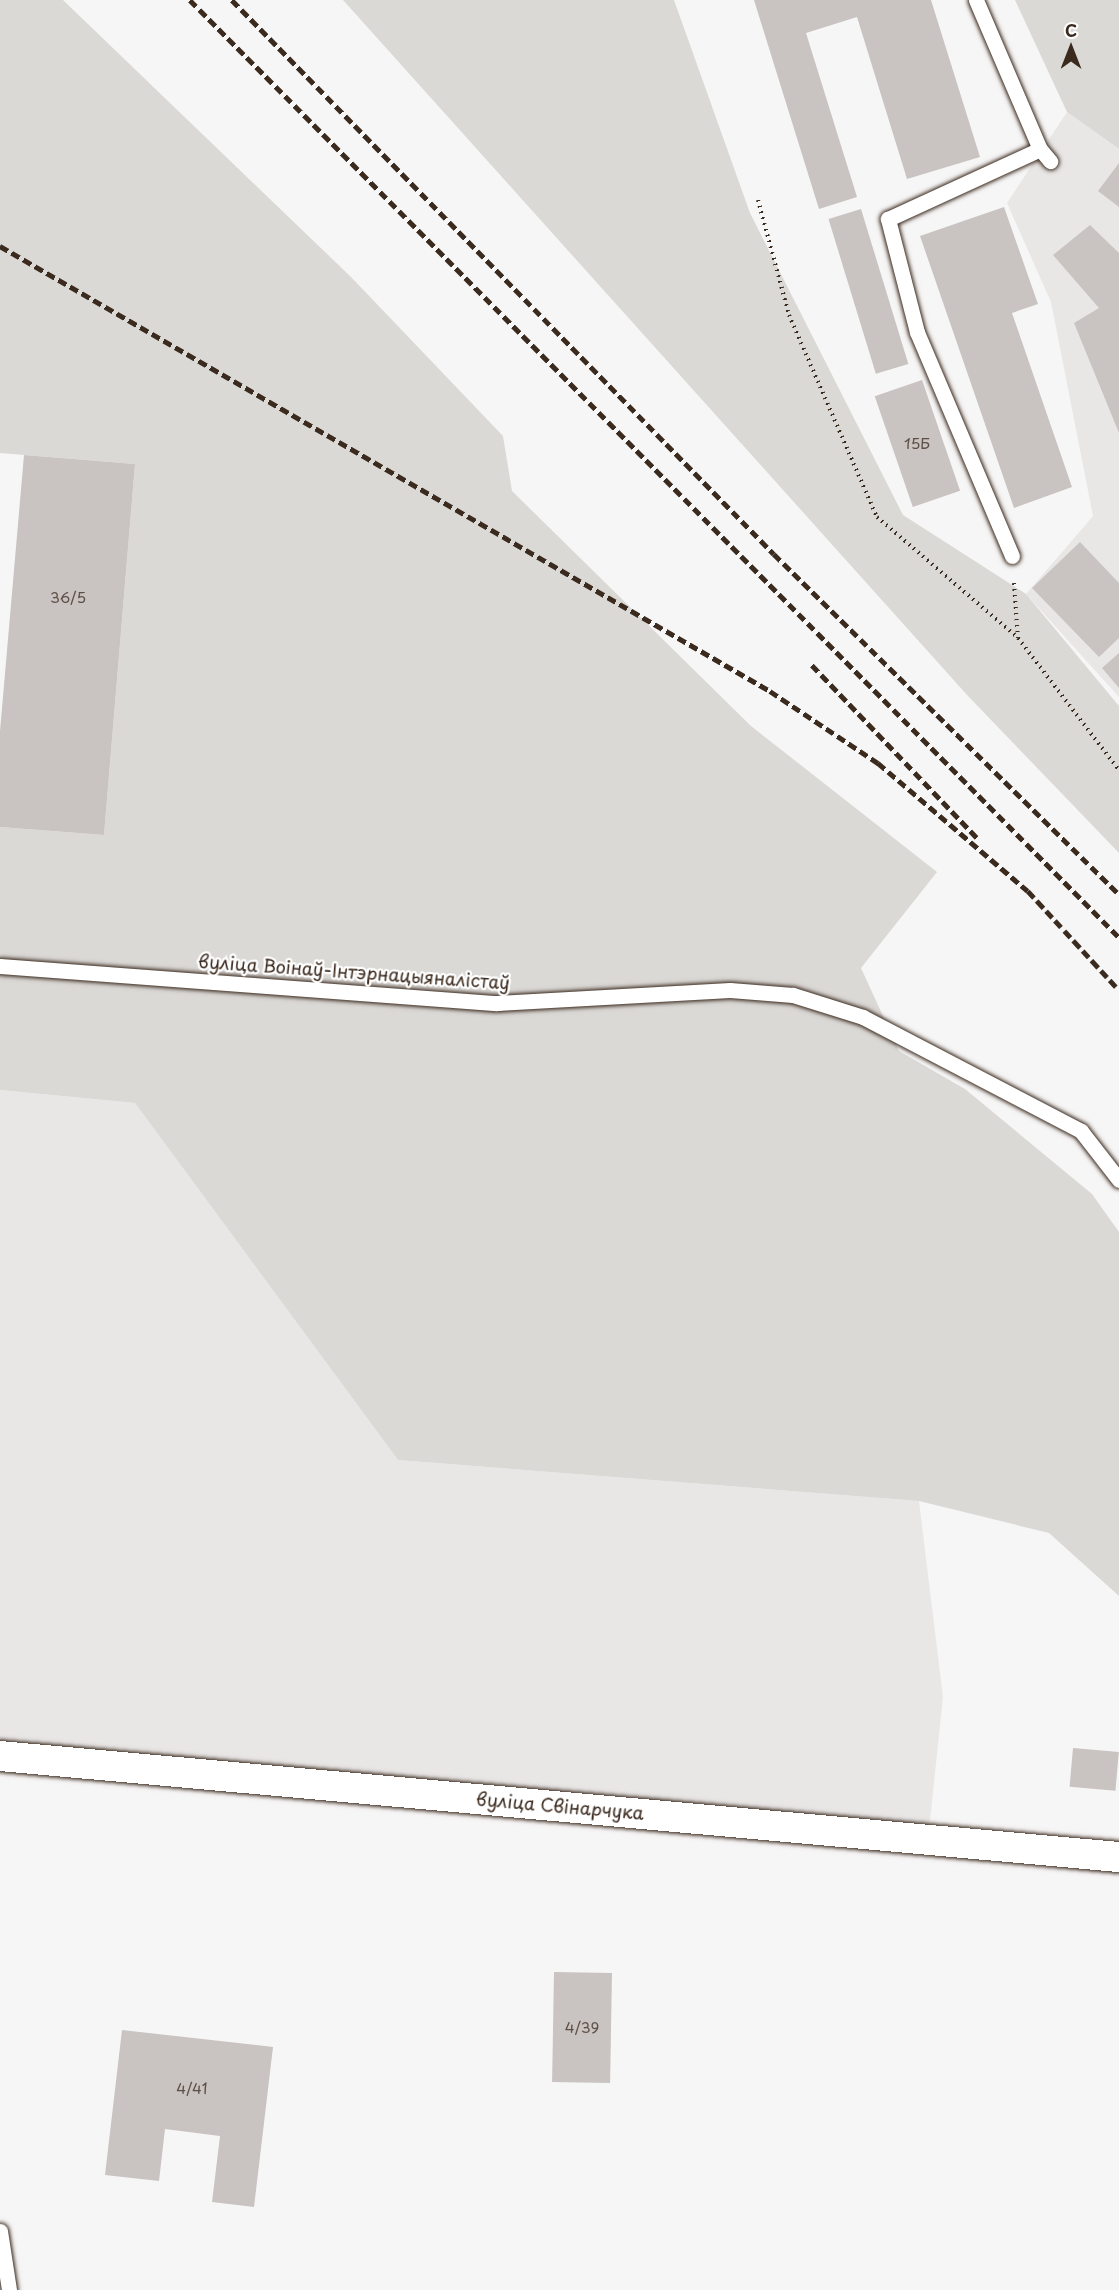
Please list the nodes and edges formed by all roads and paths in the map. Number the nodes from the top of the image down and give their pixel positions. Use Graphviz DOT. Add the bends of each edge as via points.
graph roads {
  1 [pos="976,0"];
  2 [pos="758,200"];
  3 [pos="1012,556"];
  4 [pos="1018,639"];
  5 [pos="1119,770"];
  6 [pos="0,966"];
  7 [pos="1119,1180"];
  8 [pos="0,1756"];
  9 [pos="1119,1857"];
  10 [pos="0,2231"];
  11 [pos="9,2290"];
  1 -- 3 [label="lane" via="1045,155 888,219 917,332"];
  2 -- 4 [label="path" via="789,315 877,517"];
  3 -- 4 [label="path"];
  4 -- 5 [label="path"];
  6 -- 7 [label="lane, вуліца Воінаў-Інтэрнацыяналістаў" via="497,1003 729,990 793,995 863,1017 1081,1131"];
  8 -- 9 [label="street, вуліца Свінарчука"];
  10 -- 11 [label="lane"];
}
